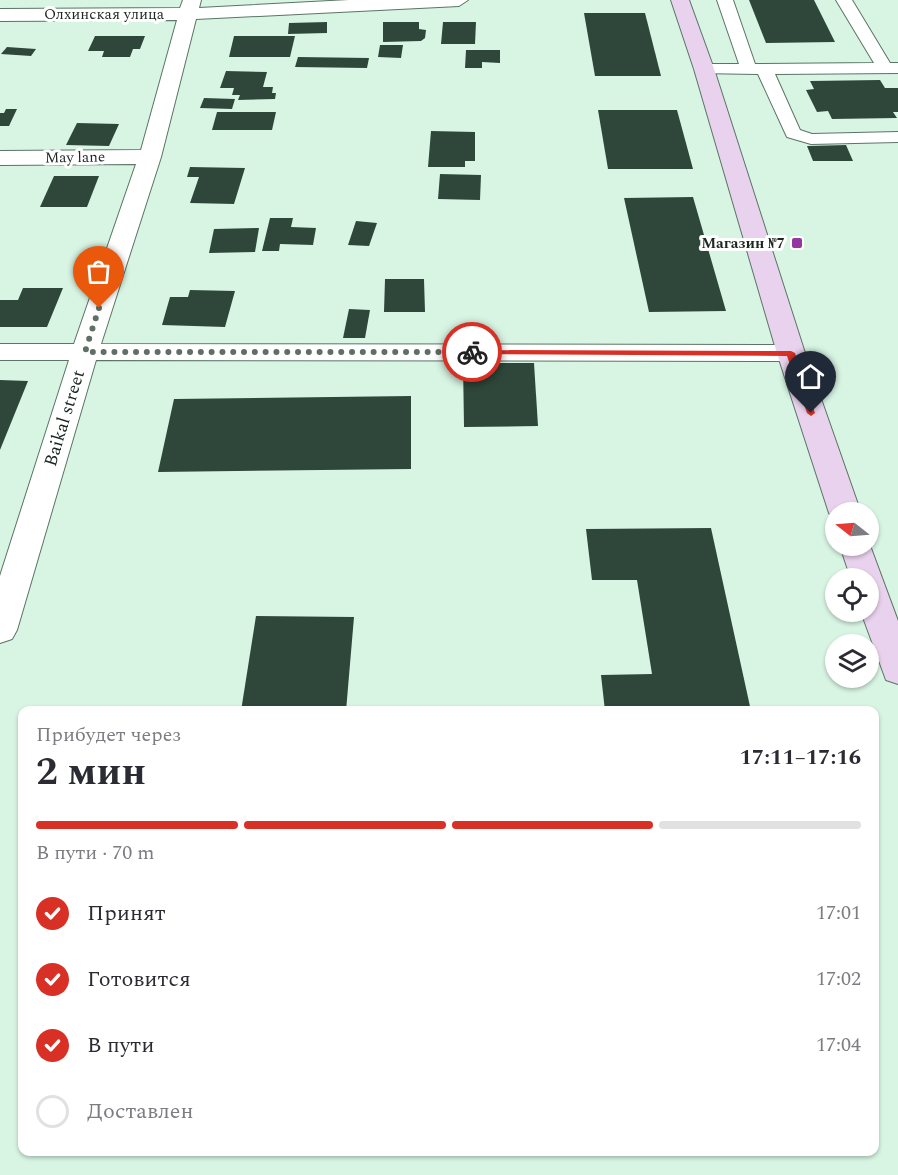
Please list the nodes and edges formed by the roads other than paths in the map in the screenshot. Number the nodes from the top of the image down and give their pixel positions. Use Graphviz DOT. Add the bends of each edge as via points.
graph roads {
  1 [pos="459,0"];
  2 [pos="680,0"];
  3 [pos="725,0"];
  4 [pos="844,0"];
  5 [pos="190,7"];
  6 [pos="0,15"];
  7 [pos="892,68"];
  8 [pos="704,69"];
  9 [pos="757,70"];
  10 [pos="898,137"];
  11 [pos="150,156"];
  12 [pos="0,158"];
  13 [pos="0,352"];
  14 [pos="85,352"];
  15 [pos="791,353"];
  16 [pos="841,502"];
  17 [pos="879,613"];
  18 [pos="0,630"];
  19 [pos="895,654"];
  1 -- 5 [label="street, Олхинская улица"];
  2 -- 8 [label="street"];
  3 -- 9 [label="lane"];
  4 -- 7 [label="lane"];
  5 -- 6 [label="street, Олхинская улица"];
  5 -- 11 [label="street, Baikal street"];
  7 -- 9 [label="lane"];
  8 -- 9 [label="lane"];
  8 -- 15 [label="street"];
  9 -- 10 [label="lane" via="793,134 811,139"];
  11 -- 12 [label="street, May lane"];
  11 -- 14 [label="street, Baikal street"];
  13 -- 14 [label="street"];
  14 -- 15 [label="street"];
  14 -- 18 [label="street, Baikal street"];
  15 -- 16 [label="street"];
  17 -- 19 [label="street"];
}
